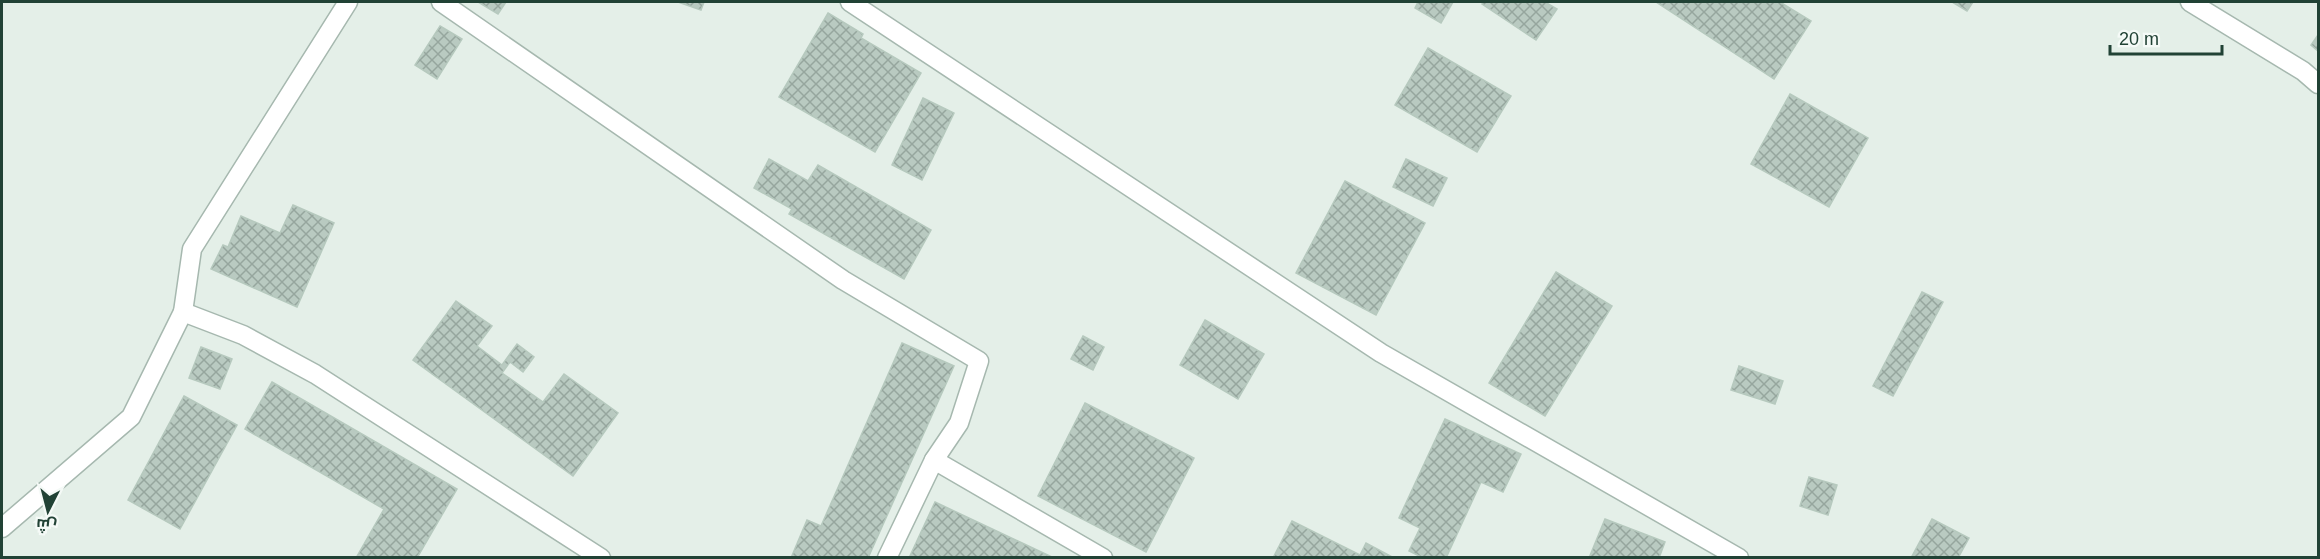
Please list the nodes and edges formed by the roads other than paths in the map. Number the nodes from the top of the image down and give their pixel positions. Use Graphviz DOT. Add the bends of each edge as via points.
graph roads {
  1 [pos="348,2"];
  2 [pos="441,2"];
  3 [pos="850,2"];
  4 [pos="2190,2"];
  5 [pos="2319,84"];
  6 [pos="183,312"];
  7 [pos="934,460"];
  8 [pos="2,528"];
  9 [pos="601,558"];
  10 [pos="887,558"];
  11 [pos="1103,558"];
  12 [pos="1739,558"];
  1 -- 6 [label="street" via="192,249"];
  2 -- 7 [label="street" via="843,280 979,361 959,423"];
  3 -- 12 [label="street" via="1382,353"];
  4 -- 5 [label="street"];
  6 -- 8 [label="street" via="131,417"];
  6 -- 9 [label="street" via="243,335 315,374"];
  7 -- 10 [label="street"];
  7 -- 11 [label="street"];
}
